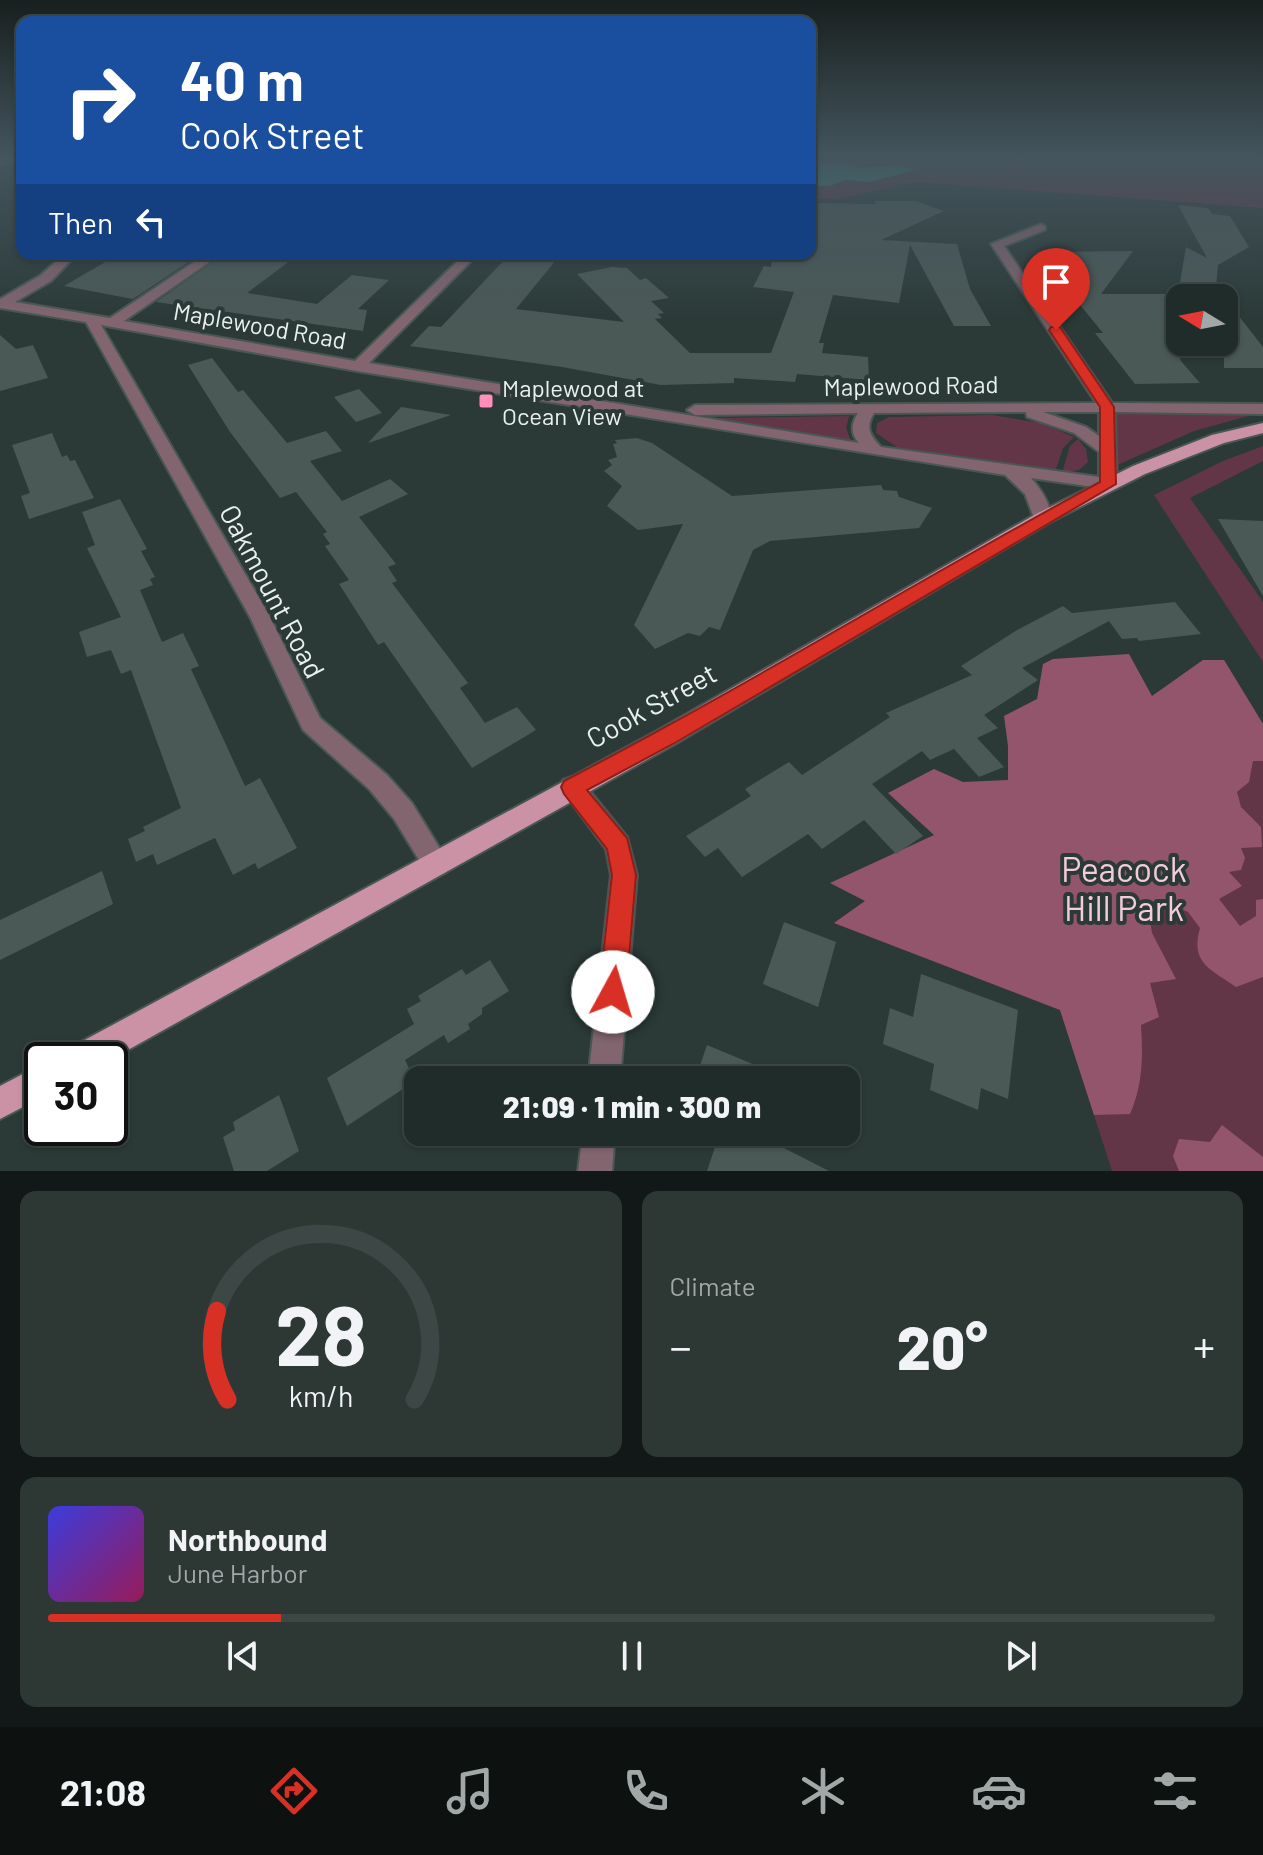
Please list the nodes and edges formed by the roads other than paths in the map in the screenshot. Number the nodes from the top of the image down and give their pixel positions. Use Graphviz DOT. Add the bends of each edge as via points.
graph roads {
  1 [pos="1041,228"];
  2 [pos="65,260"];
  3 [pos="205,260"];
  4 [pos="466,260"];
  5 [pos="1,304"];
  6 [pos="91,319"];
  7 [pos="112,323"];
  8 [pos="357,367"];
  9 [pos="1089,377"];
  10 [pos="560,398"];
  11 [pos="1065,407"];
  12 [pos="1107,407"];
  13 [pos="997,408"];
  14 [pos="1263,409"];
  15 [pos="868,410"];
  16 [pos="1263,428"];
  17 [pos="1107,450"];
  18 [pos="876,451"];
  19 [pos="1009,469"];
  20 [pos="1108,484"];
  21 [pos="1043,518"];
  22 [pos="572,787"];
  23 [pos="436,865"];
  24 [pos="112,1042"];
  25 [pos="605,1066"];
  26 [pos="24,1090"];
  27 [pos="0,1103"];
  28 [pos="598,1146"];
  29 [pos="595,1171"];
  1 -- 9 [label="street" via="997,244"];
  2 -- 5 [label="street" via="46,278"];
  3 -- 7 [label="street"];
  4 -- 8 [label="street"];
  5 -- 6 [label="street, Maplewood Road"];
  6 -- 7 [label="street, Maplewood Road"];
  6 -- 23 [label="street, Oakmount Road" via="260,617 311,724 378,782"];
  7 -- 8 [label="street, Maplewood Road"];
  8 -- 10 [label="street, Maplewood Road"];
  9 -- 11 [label="street" via="1080,396"];
  9 -- 12 [label="street"];
  10 -- 15 [label="street, Maplewood Road" via="719,411"];
  10 -- 18 [label="street, Maplewood Road"];
  11 -- 12 [label="street, Maplewood Road"];
  11 -- 13 [label="street, Maplewood Road"];
  12 -- 14 [label="street, Maplewood Road"];
  12 -- 17 [label="street"];
  13 -- 15 [label="street, Maplewood Road"];
  13 -- 17 [label="street" via="1064,423"];
  15 -- 18 [label="street" via="860,423 862,437"];
  16 -- 20 [label="main road, Cook Street" via="1218,439"];
  17 -- 20 [label="street"];
  18 -- 19 [label="street, Maplewood Road"];
  19 -- 20 [label="street, Maplewood Road"];
  19 -- 21 [label="street" via="1032,486"];
  20 -- 21 [label="main road, Cook Street"];
  21 -- 22 [label="main road, Cook Street"];
  22 -- 23 [label="main road, Cook Street"];
  22 -- 25 [label="street" via="618,845 624,875"];
  23 -- 24 [label="main road, Cook Street"];
  26 -- 27 [label="main road"];
  28 -- 29 [label="street"];
}
